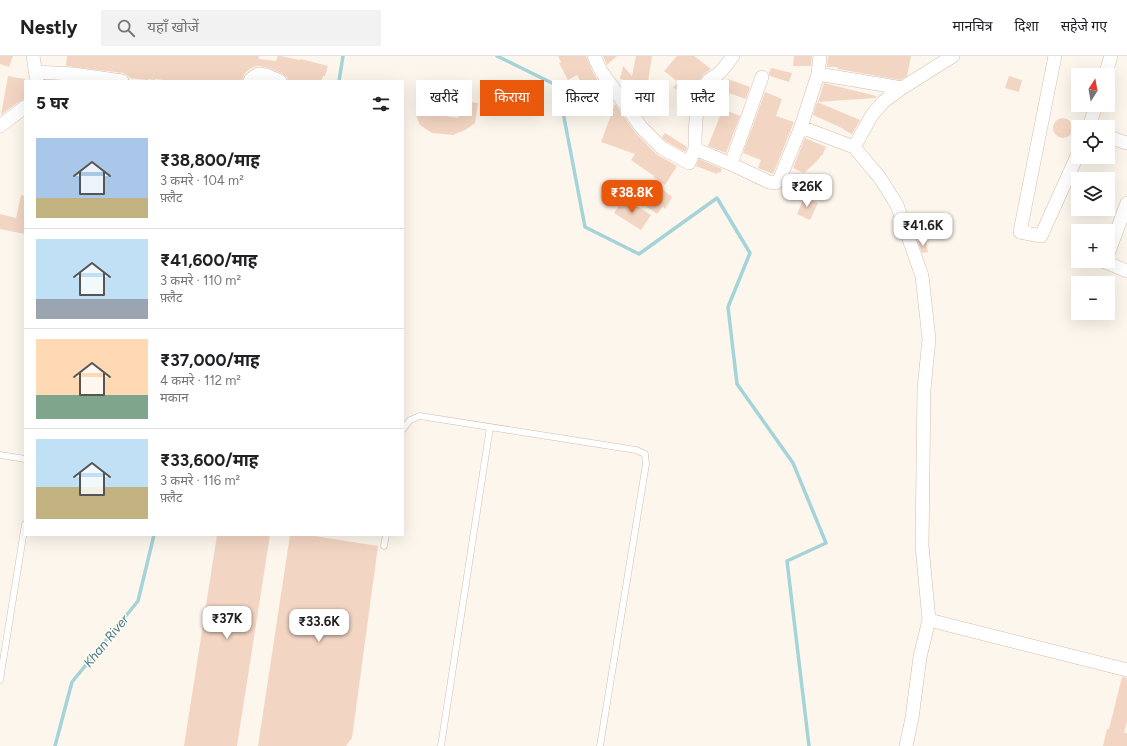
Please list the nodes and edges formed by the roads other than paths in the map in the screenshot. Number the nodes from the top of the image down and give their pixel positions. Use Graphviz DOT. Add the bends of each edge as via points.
graph roads {
  1 [pos="33,56"];
  2 [pos="594,56"];
  3 [pos="733,56"];
  4 [pos="820,56"];
  5 [pos="953,56"];
  6 [pos="1055,56"];
  7 [pos="1111,56"];
  8 [pos="1107,68"];
  9 [pos="818,74"];
  10 [pos="36,77"];
  11 [pos="762,77"];
  12 [pos="115,80"];
  13 [pos="250,80"];
  14 [pos="278,80"];
  15 [pos="902,88"];
  16 [pos="24,108"];
  17 [pos="0,126"];
  18 [pos="800,127"];
  19 [pos="1115,139"];
  20 [pos="1127,143"];
  21 [pos="854,147"];
  22 [pos="695,149"];
  23 [pos="731,164"];
  24 [pos="1074,164"];
  25 [pos="1127,203"];
  26 [pos="1115,235"];
  27 [pos="1115,266"];
  28 [pos="1127,271"];
  29 [pos="490,427"];
  30 [pos="404,428"];
  31 [pos="0,455"];
  32 [pos="24,459"];
  33 [pos="24,530"];
  34 [pos="386,536"];
  35 [pos="384,546"];
  36 [pos="929,620"];
  37 [pos="1127,670"];
  38 [pos="0,680"];
  39 [pos="441,746"];
  40 [pos="600,746"];
  41 [pos="906,746"];
  1 -- 10 [label="street"];
  2 -- 22 [label="street" via="601,71 641,127 662,148 689,163"];
  3 -- 22 [label="street" via="708,82 701,96 695,124"];
  4 -- 9 [label="street"];
  5 -- 15 [label="street"];
  6 -- 24 [label="street" via="1020,232 1042,236"];
  7 -- 8 [label="street"];
  9 -- 15 [label="street"];
  9 -- 18 [label="street"];
  10 -- 12 [label="street" via="73,74"];
  11 -- 23 [label="street"];
  13 -- 14 [label="street" via="258,74"];
  15 -- 21 [label="street" via="883,102 872,115"];
  16 -- 17 [label="street"];
  18 -- 21 [label="street"];
  18 -- 23 [label="street" via="776,183"];
  19 -- 20 [label="street"];
  21 -- 36 [label="street" via="898,205 922,276 929,339 924,389 922,546"];
  22 -- 23 [label="street"];
  25 -- 26 [label="street"];
  27 -- 28 [label="street"];
  29 -- 30 [label="lane" via="420,416 410,420"];
  29 -- 39 [label="lane"];
  29 -- 40 [label="lane" via="636,450 645,454 646,464"];
  31 -- 32 [label="lane"];
  33 -- 38 [label="lane"];
  34 -- 35 [label="lane"];
  36 -- 37 [label="street"];
  36 -- 41 [label="street" via="920,657"];
}
